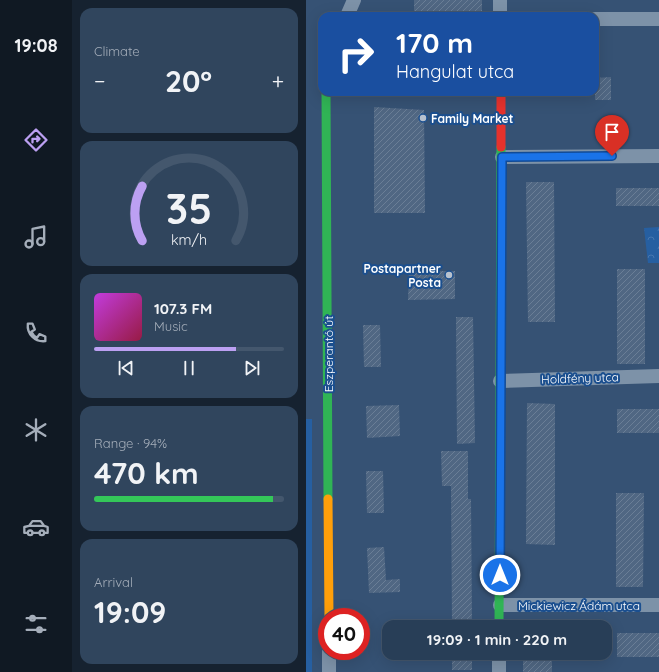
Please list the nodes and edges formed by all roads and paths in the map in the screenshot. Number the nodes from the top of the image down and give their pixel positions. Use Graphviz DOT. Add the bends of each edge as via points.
graph roads {
  1 [pos="343,0"];
  2 [pos="354,0"];
  3 [pos="500,0"];
  4 [pos="340,12"];
  5 [pos="349,12"];
  6 [pos="500,12"];
  7 [pos="599,19"];
  8 [pos="659,19"];
  9 [pos="326,96"];
  10 [pos="501,96"];
  11 [pos="659,156"];
  12 [pos="502,157"];
  13 [pos="659,376"];
  14 [pos="500,381"];
  15 [pos="500,605"];
  16 [pos="659,605"];
  17 [pos="329,608"];
  18 [pos="499,620"];
  19 [pos="329,660"];
  20 [pos="499,660"];
  21 [pos="329,672"];
  22 [pos="499,672"];
  1 -- 4 [label="street"];
  2 -- 5 [label="street"];
  3 -- 6 [label="street"];
  7 -- 8 [label="street"];
  9 -- 17 [label="street, Eszperantó út"];
  10 -- 12 [label="street"];
  11 -- 12 [label="street"];
  12 -- 14 [label="street"];
  13 -- 14 [label="street, Holdfény utca"];
  14 -- 15 [label="street"];
  15 -- 16 [label="street, Mickiewicz Ádám utca"];
  15 -- 18 [label="street"];
  19 -- 21 [label="street"];
  20 -- 22 [label="street"];
}
